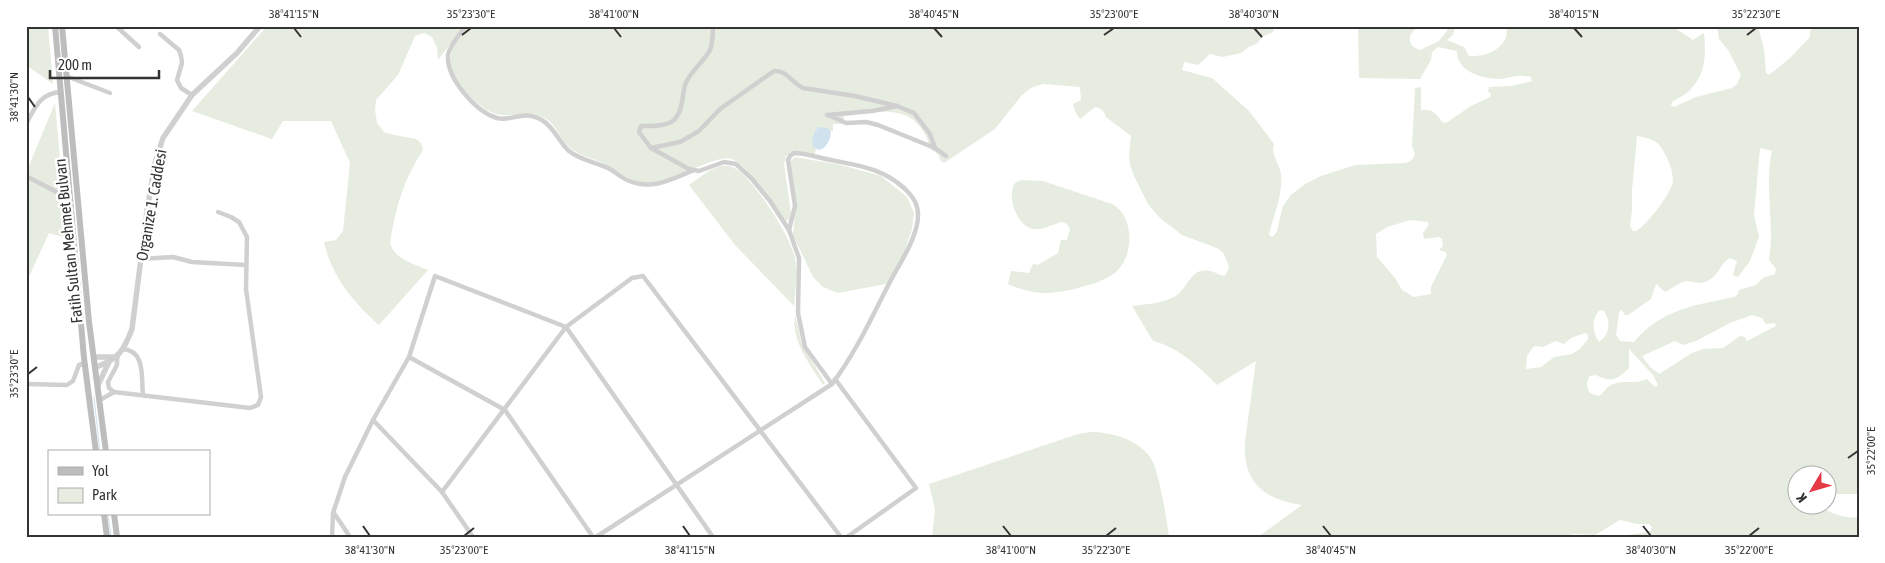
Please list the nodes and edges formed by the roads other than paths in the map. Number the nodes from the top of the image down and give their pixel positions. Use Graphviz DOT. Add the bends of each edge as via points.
graph roads {
  1 [pos="56,26"];
  2 [pos="62,26"];
  3 [pos="116,26"];
  4 [pos="260,26"];
  5 [pos="466,26"];
  6 [pos="713,26"];
  7 [pos="160,34"];
  8 [pos="139,47"];
  9 [pos="66,76"];
  10 [pos="60,92"];
  11 [pos="110,93"];
  12 [pos="192,95"];
  13 [pos="896,106"];
  14 [pos="26,124"];
  15 [pos="651,148"];
  16 [pos="935,148"];
  17 [pos="946,156"];
  18 [pos="694,171"];
  19 [pos="26,176"];
  20 [pos="70,199"];
  21 [pos="218,212"];
  22 [pos="789,230"];
  23 [pos="141,259"];
  24 [pos="246,265"];
  25 [pos="566,327"];
  26 [pos="124,349"];
  27 [pos="95,357"];
  28 [pos="117,357"];
  29 [pos="409,357"];
  30 [pos="109,362"];
  31 [pos="85,363"];
  32 [pos="96,367"];
  33 [pos="834,381"];
  34 [pos="26,384"];
  35 [pos="98,385"];
  36 [pos="114,392"];
  37 [pos="143,395"];
  38 [pos="100,400"];
  39 [pos="504,410"];
  40 [pos="373,420"];
  41 [pos="760,432"];
  42 [pos="96,450"];
  43 [pos="106,450"];
  44 [pos="677,485"];
  45 [pos="442,492"];
  46 [pos="333,513"];
  47 [pos="104,516"];
  48 [pos="114,516"];
  49 [pos="107,537"];
  50 [pos="117,537"];
  51 [pos="332,537"];
  52 [pos="350,537"];
  53 [pos="472,537"];
  54 [pos="594,537"];
  55 [pos="713,537"];
  56 [pos="840,537"];
  57 [pos="847,537"];
  1 -- 10 [label="main road, Fatih Sultan Mehmet Bulvarı"];
  2 -- 9 [label="main road, Fatih Sultan Mehmet Bulvarı"];
  3 -- 8 [label="street"];
  4 -- 12 [label="street, Organize 1. Caddesi" via="237,53"];
  5 -- 18 [label="street" via="449,52 450,70 453,79 470,99 487,113 501,119 521,115 539,118 578,157 642,185 659,185"];
  6 -- 15 [label="street" via="709,52 686,84 676,118 639,129"];
  7 -- 12 [label="street" via="179,50 182,63 177,80 181,88"];
  9 -- 11 [label="street"];
  9 -- 27 [label="main road, Fatih Sultan Mehmet Bulvarı"];
  10 -- 14 [label="street" via="41,98"];
  10 -- 20 [label="main road, Fatih Sultan Mehmet Bulvarı"];
  12 -- 23 [label="street, Organize 1. Caddesi" via="163,138 155,163"];
  13 -- 15 [label="street" via="803,88 784,73 774,71 720,109 699,131 680,142"];
  13 -- 16 [label="street" via="914,113 930,134"];
  13 -- 16 [label="street" via="827,115 846,123 878,125"];
  15 -- 18 [label="street"];
  16 -- 17 [label="street"];
  18 -- 22 [label="street" via="724,162 736,164 752,179"];
  19 -- 20 [label="street"];
  20 -- 31 [label="main road, Fatih Sultan Mehmet Bulvarı"];
  21 -- 24 [label="street" via="234,218 245,230"];
  22 -- 33 [label="street" via="799,258 798,313 802,341"];
  22 -- 33 [label="street" via="795,206 788,160 794,153 884,173 909,192 918,208 908,252"];
  23 -- 24 [label="street" via="178,258 192,262"];
  23 -- 26 [label="street, Organize 1. Caddesi" via="132,329"];
  24 -- 37 [label="street" via="246,289 261,397 258,405 250,408"];
  25 -- 29 [label="street" via="435,276"];
  25 -- 39 [label="street"];
  25 -- 41 [label="street" via="632,278 642,276"];
  25 -- 44 [label="street"];
  26 -- 28 [label="street, Organize 1. Caddesi"];
  26 -- 37 [label="street" via="134,351 140,358"];
  27 -- 28 [label="street"];
  27 -- 31 [label="main road"];
  27 -- 32 [label="main road, Fatih Sultan Mehmet Bulvarı"];
  28 -- 30 [label="street, Organize 1. Caddesi"];
  28 -- 36 [label="street" via="118,364 108,382"];
  29 -- 39 [label="street"];
  29 -- 40 [label="street"];
  30 -- 32 [label="street, Organize 1. Caddesi"];
  30 -- 35 [label="street"];
  31 -- 32 [label="main road"];
  31 -- 34 [label="street" via="79,365 73,381 66,385"];
  31 -- 42 [label="main road, Fatih Sultan Mehmet Bulvarı"];
  32 -- 35 [label="main road, Fatih Sultan Mehmet Bulvarı"];
  33 -- 41 [label="street"];
  33 -- 57 [label="street" via="916,488"];
  35 -- 38 [label="main road, Fatih Sultan Mehmet Bulvarı"];
  36 -- 37 [label="street"];
  36 -- 38 [label="street"];
  38 -- 43 [label="main road, Fatih Sultan Mehmet Bulvarı"];
  39 -- 45 [label="street"];
  39 -- 54 [label="street"];
  40 -- 45 [label="street"];
  40 -- 46 [label="street" via="345,477"];
  41 -- 44 [label="street"];
  41 -- 56 [label="street"];
  44 -- 54 [label="street"];
  44 -- 55 [label="street"];
  45 -- 53 [label="street"];
  46 -- 51 [label="street"];
  46 -- 52 [label="street"];
  47 -- 49 [label="main road"];
  48 -- 50 [label="main road"];
}
